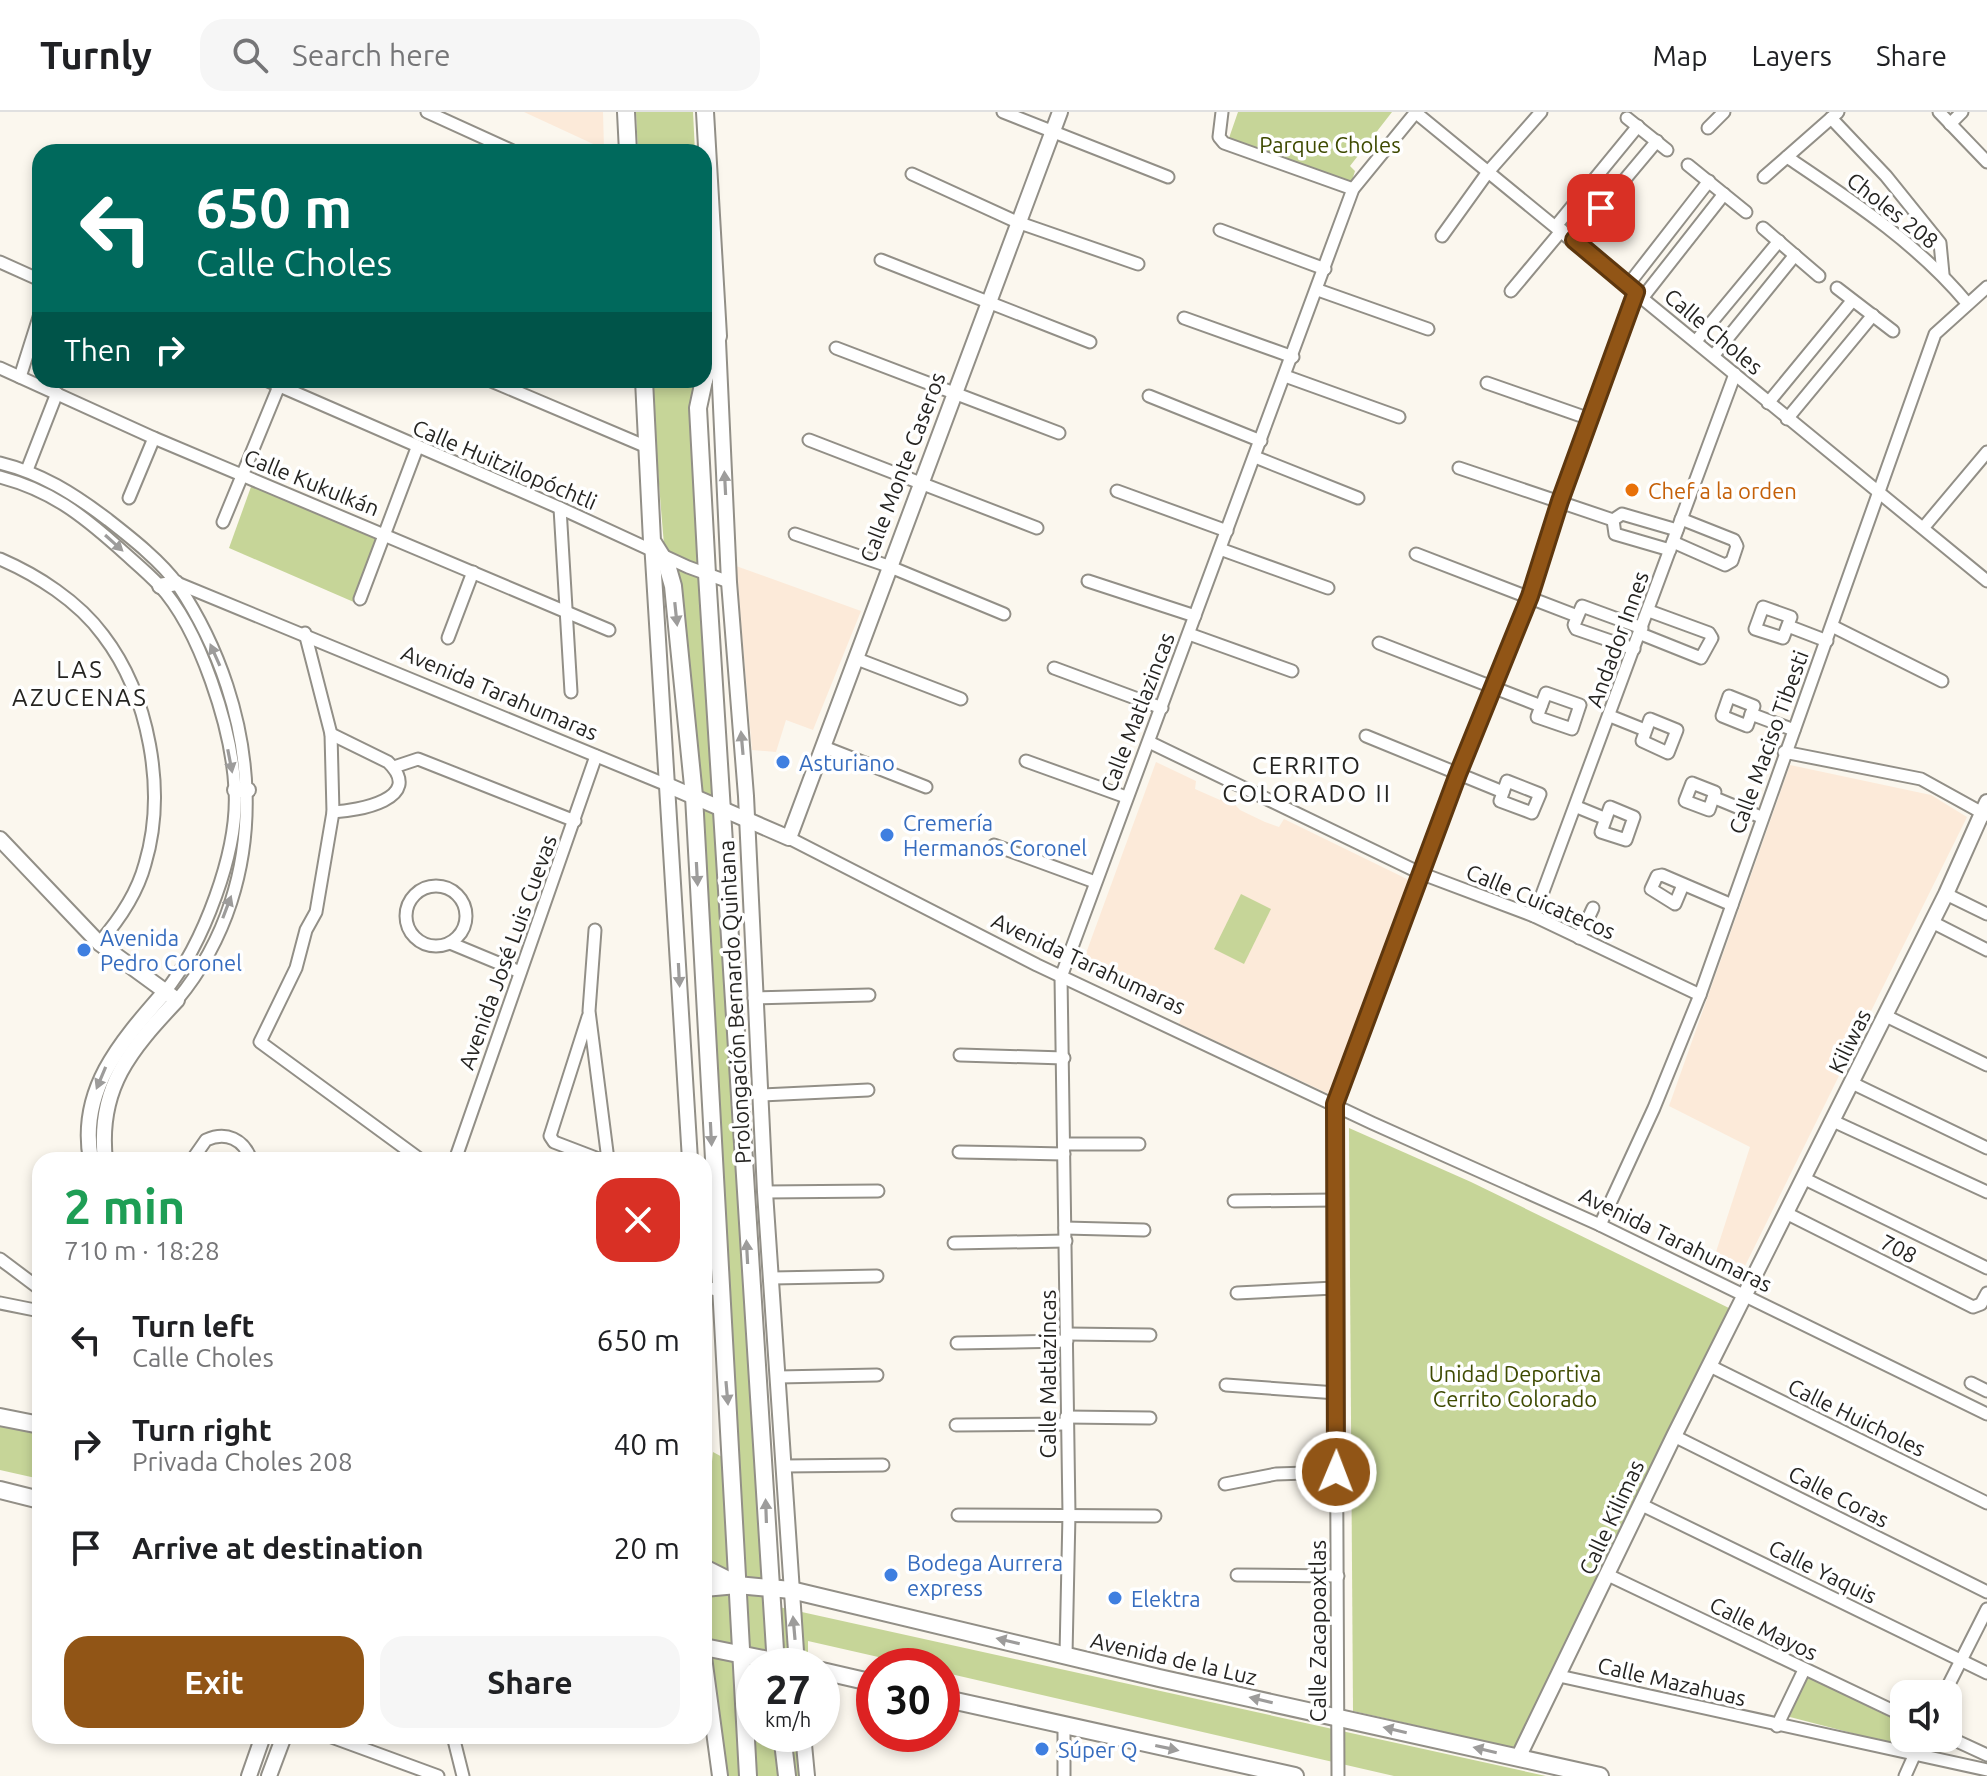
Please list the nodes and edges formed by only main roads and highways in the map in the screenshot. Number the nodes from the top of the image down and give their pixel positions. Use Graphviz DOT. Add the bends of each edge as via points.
graph roads {
  1 [pos="626,112"];
  2 [pos="705,112"];
  3 [pos="628,144"];
  4 [pos="707,144"];
  5 [pos="712,233"];
  6 [pos="712,355"];
  7 [pos="644,388"];
  8 [pos="702,388"];
  9 [pos="706,1152"];
  10 [pos="712,1299"];
  11 [pos="0,1417"];
  12 [pos="32,1423"];
  13 [pos="0,1490"];
  14 [pos="32,1498"];
  15 [pos="712,1572"];
  16 [pos="737,1585"];
  17 [pos="712,1587"];
  18 [pos="769,1589"];
  19 [pos="740,1648"];
  20 [pos="775,1648"];
  21 [pos="712,1649"];
  22 [pos="736,1653"];
  23 [pos="960,1702"];
  24 [pos="746,1752"];
  25 [pos="784,1752"];
  26 [pos="748,1776"];
  27 [pos="787,1776"];
  28 [pos="1295,1776"];
  29 [pos="1600,1776"];
  1 -- 3 [label="main road"];
  2 -- 4 [label="main road, Prolongación Bernardo Quintana"];
  5 -- 6 [label="main road, Prolongación Bernardo Quintana" via="718,336"];
  7 -- 9 [label="main road, Prolongación Bernardo Quintana, one-way" via="655,549 673,586 694,796"];
  18 -- 8 [label="main road, Prolongación Bernardo Quintana, one-way" via="707,574 698,408"];
  10 -- 16 [label="main road, Prolongación Bernardo Quintana, one-way"];
  11 -- 12 [label="main road"];
  13 -- 14 [label="main road"];
  15 -- 16 [label="main road, Avenida de la Luz"];
  16 -- 17 [label="main road, Avenida de la Luz"];
  16 -- 18 [label="main road, Avenida de la Luz"];
  16 -- 19 [label="main road, Prolongación Bernardo Quintana"];
  18 -- 20 [label="main road, Prolongación Bernardo Quintana"];
  29 -- 18 [label="main road, Avenida de la Luz, one-way"];
  21 -- 22 [label="main road"];
  23 -- 28 [label="main road, one-way"];
  24 -- 26 [label="main road, Prolongación Bernardo Quintana"];
  25 -- 27 [label="main road"];
}
